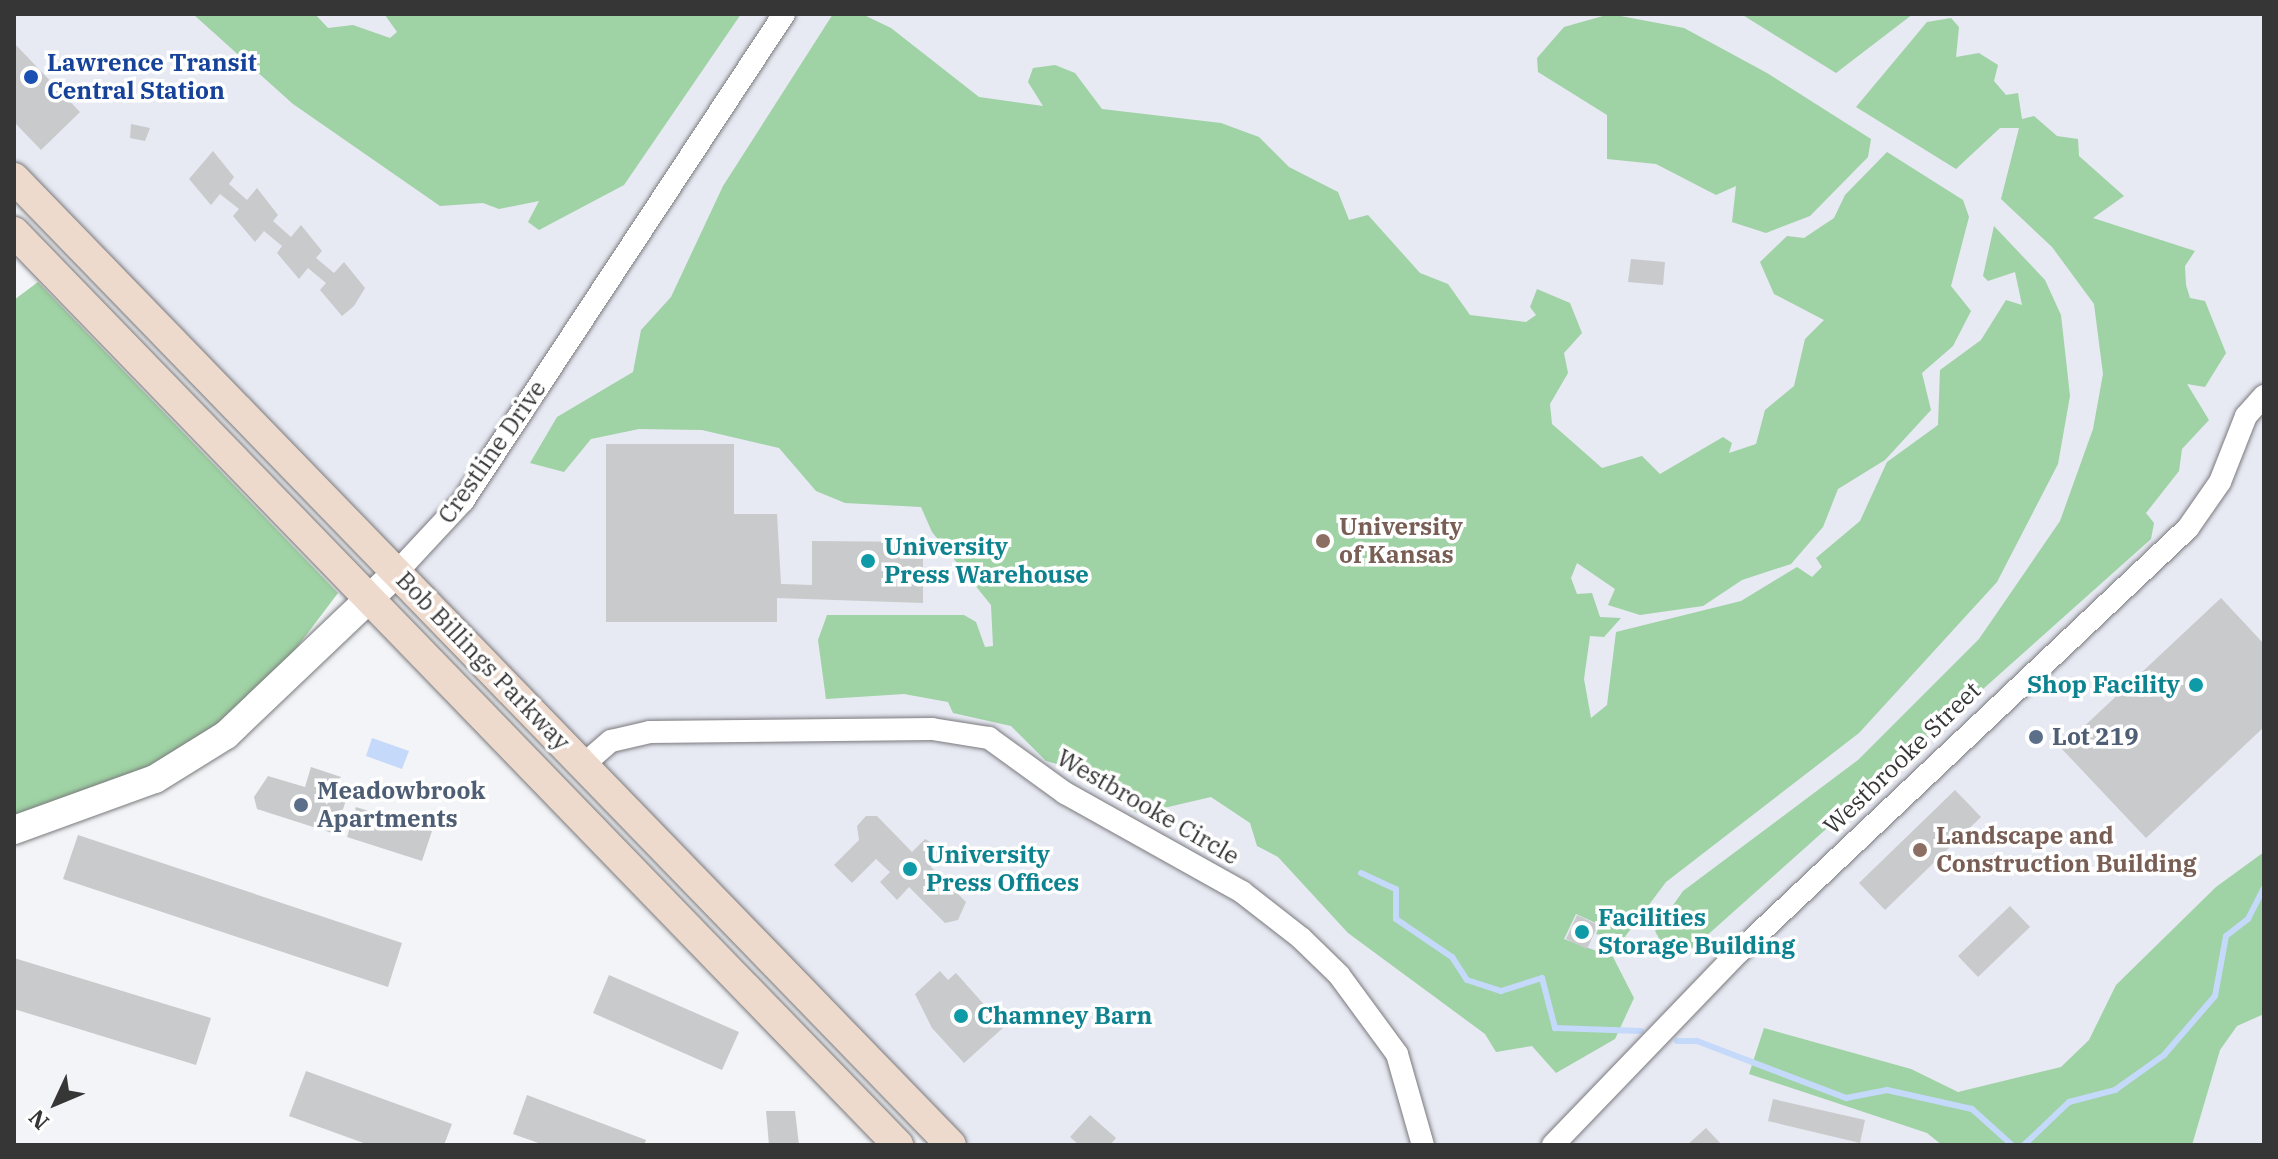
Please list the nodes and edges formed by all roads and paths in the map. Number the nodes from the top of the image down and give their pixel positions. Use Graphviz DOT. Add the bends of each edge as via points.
graph roads {
  1 [pos="784,14"];
  2 [pos="14,178"];
  3 [pos="14,232"];
  4 [pos="2264,396"];
  5 [pos="397,572"];
  6 [pos="370,599"];
  7 [pos="583,765"];
  8 [pos="14,830"];
  9 [pos="898,1145"];
  10 [pos="951,1145"];
  11 [pos="1423,1145"];
  12 [pos="1553,1145"];
  1 -- 5 [label="street, Crestline Drive" via="463,501"];
  2 -- 5 [label="main road, Bob Billings Parkway"];
  3 -- 6 [label="main road, Bob Billings Parkway"];
  4 -- 12 [label="street, Westbrooke Street" via="2246,416 2220,482 2188,528 1739,952"];
  5 -- 6 [label="street, Crestline Drive"];
  5 -- 7 [label="main road, Bob Billings Parkway"];
  6 -- 8 [label="street, Crestline Drive" via="252,713 186,762"];
  6 -- 9 [label="main road, Bob Billings Parkway"];
  7 -- 10 [label="main road, Bob Billings Parkway"];
  7 -- 11 [label="street, Westbrooke Circle" via="611,741 650,732 932,729 989,738 1065,793 1242,892 1301,938 1347,985 1397,1054"];
}
